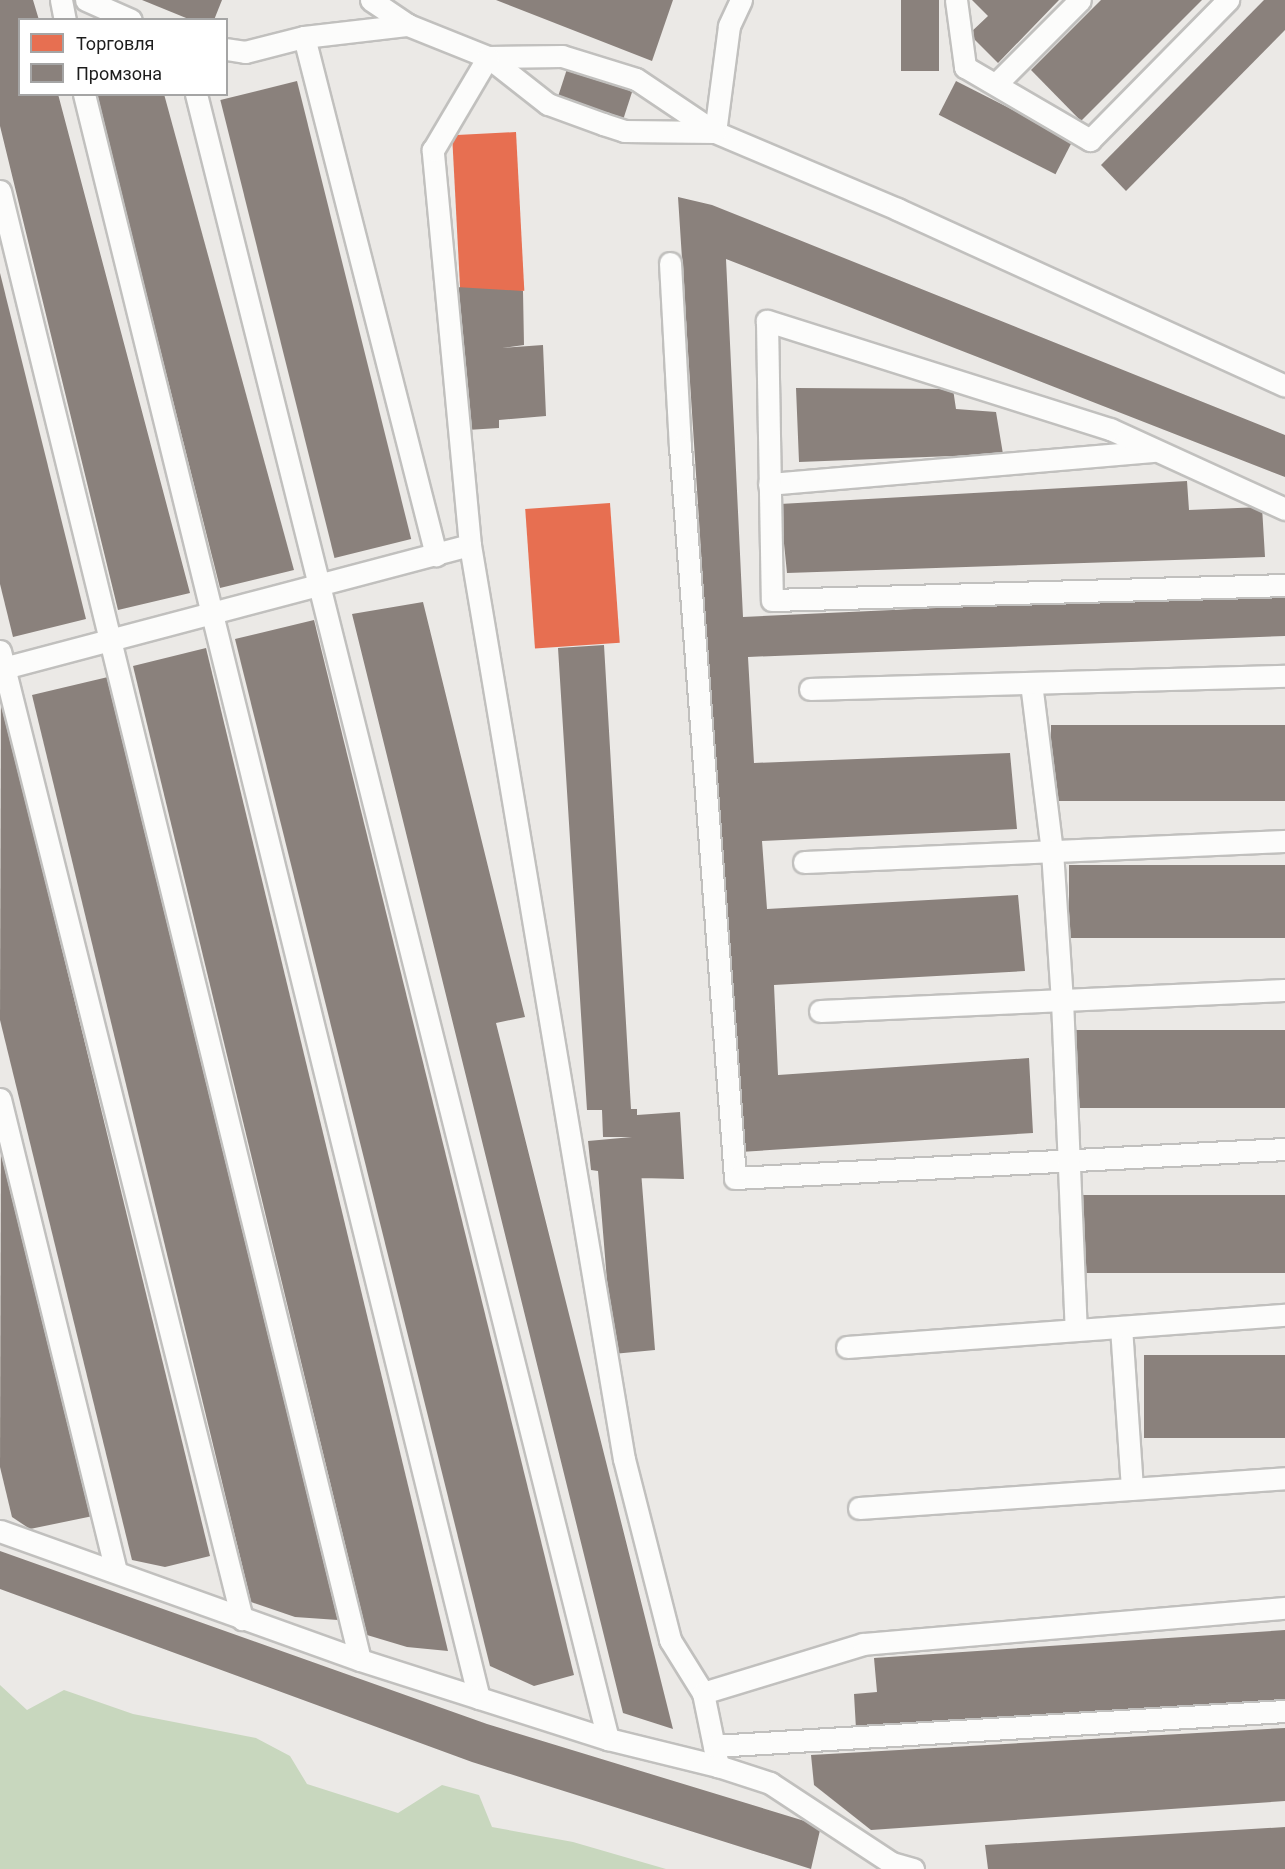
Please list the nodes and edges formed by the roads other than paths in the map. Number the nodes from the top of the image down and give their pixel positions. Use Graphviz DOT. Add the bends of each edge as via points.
graph roads {
  1 [pos="61,0"];
  2 [pos="86,0"];
  3 [pos="371,0"];
  4 [pos="741,0"];
  5 [pos="956,0"];
  6 [pos="1080,0"];
  7 [pos="1228,0"];
  8 [pos="65,18"];
  9 [pos="126,18"];
  10 [pos="408,25"];
  11 [pos="304,37"];
  12 [pos="228,49"];
  13 [pos="488,57"];
  14 [pos="997,83"];
  15 [pos="84,96"];
  16 [pos="197,96"];
  17 [pos="715,132"];
  18 [pos="0,191"];
  19 [pos="670,263"];
  20 [pos="1285,386"];
  21 [pos="1157,451"];
  22 [pos="769,484"];
  23 [pos="1285,509"];
  24 [pos="471,545"];
  25 [pos="436,555"];
  26 [pos="319,585"];
  27 [pos="1285,585"];
  28 [pos="212,614"];
  29 [pos="109,641"];
  30 [pos="1,663"];
  31 [pos="1285,676"];
  32 [pos="1031,683"];
  33 [pos="810,689"];
  34 [pos="1285,841"];
  35 [pos="1052,851"];
  36 [pos="804,862"];
  37 [pos="1285,990"];
  38 [pos="1062,1000"];
  39 [pos="820,1011"];
  40 [pos="0,1099"];
  41 [pos="1285,1149"];
  42 [pos="1070,1160"];
  43 [pos="1285,1315"];
  44 [pos="1121,1327"];
  45 [pos="1076,1330"];
  46 [pos="847,1347"];
  47 [pos="1285,1478"];
  48 [pos="1132,1489"];
  49 [pos="859,1508"];
  50 [pos="0,1532"];
  51 [pos="116,1571"];
  52 [pos="1285,1608"];
  53 [pos="242,1619"];
  54 [pos="360,1660"];
  55 [pos="704,1693"];
  56 [pos="479,1698"];
  57 [pos="1285,1711"];
  58 [pos="608,1739"];
  59 [pos="716,1756"];
  60 [pos="913,1869"];
  1 -- 8 [label="lane"];
  2 -- 9 [label="lane"];
  3 -- 10 [label="lane"];
  4 -- 17 [label="lane" via="729,26"];
  5 -- 14 [label="lane" via="965,67"];
  6 -- 14 [label="lane"];
  7 -- 14 [label="lane" via="1090,140"];
  10 -- 11 [label="lane"];
  10 -- 13 [label="lane"];
  11 -- 12 [label="lane" via="245,52"];
  11 -- 25 [label="lane"];
  13 -- 17 [label="lane" via="562,56 636,79"];
  13 -- 17 [label="lane" via="548,104 624,131"];
  13 -- 24 [label="lane" via="432,150"];
  15 -- 28 [label="lane"];
  16 -- 26 [label="lane"];
  17 -- 20 [label="lane" via="897,209"];
  18 -- 29 [label="lane"];
  19 -- 42 [label="lane" via="735,1178"];
  21 -- 22 [label="lane"];
  21 -- 22 [label="lane" via="1110,429 767,321"];
  21 -- 23 [label="lane"];
  22 -- 27 [label="lane" via="772,600"];
  24 -- 25 [label="lane"];
  24 -- 55 [label="lane" via="624,1459 670,1640"];
  25 -- 26 [label="lane"];
  26 -- 28 [label="lane"];
  26 -- 58 [label="lane"];
  28 -- 29 [label="lane"];
  28 -- 56 [label="lane"];
  29 -- 30 [label="lane"];
  29 -- 54 [label="lane"];
  30 -- 53 [label="lane"];
  31 -- 32 [label="lane"];
  32 -- 33 [label="lane"];
  32 -- 35 [label="lane"];
  34 -- 35 [label="lane"];
  35 -- 36 [label="lane"];
  35 -- 38 [label="lane"];
  37 -- 38 [label="lane"];
  38 -- 39 [label="lane"];
  38 -- 42 [label="lane"];
  40 -- 51 [label="lane"];
  41 -- 42 [label="lane"];
  42 -- 45 [label="lane"];
  43 -- 44 [label="lane"];
  44 -- 45 [label="lane"];
  44 -- 48 [label="lane"];
  45 -- 46 [label="lane"];
  47 -- 48 [label="lane"];
  48 -- 49 [label="lane"];
  50 -- 51 [label="lane"];
  51 -- 53 [label="lane"];
  52 -- 55 [label="lane" via="862,1644"];
  53 -- 54 [label="lane"];
  54 -- 56 [label="lane"];
  55 -- 59 [label="lane"];
  56 -- 58 [label="lane"];
  57 -- 59 [label="lane"];
  58 -- 59 [label="lane"];
  59 -- 60 [label="lane" via="770,1783 892,1863"];
}
